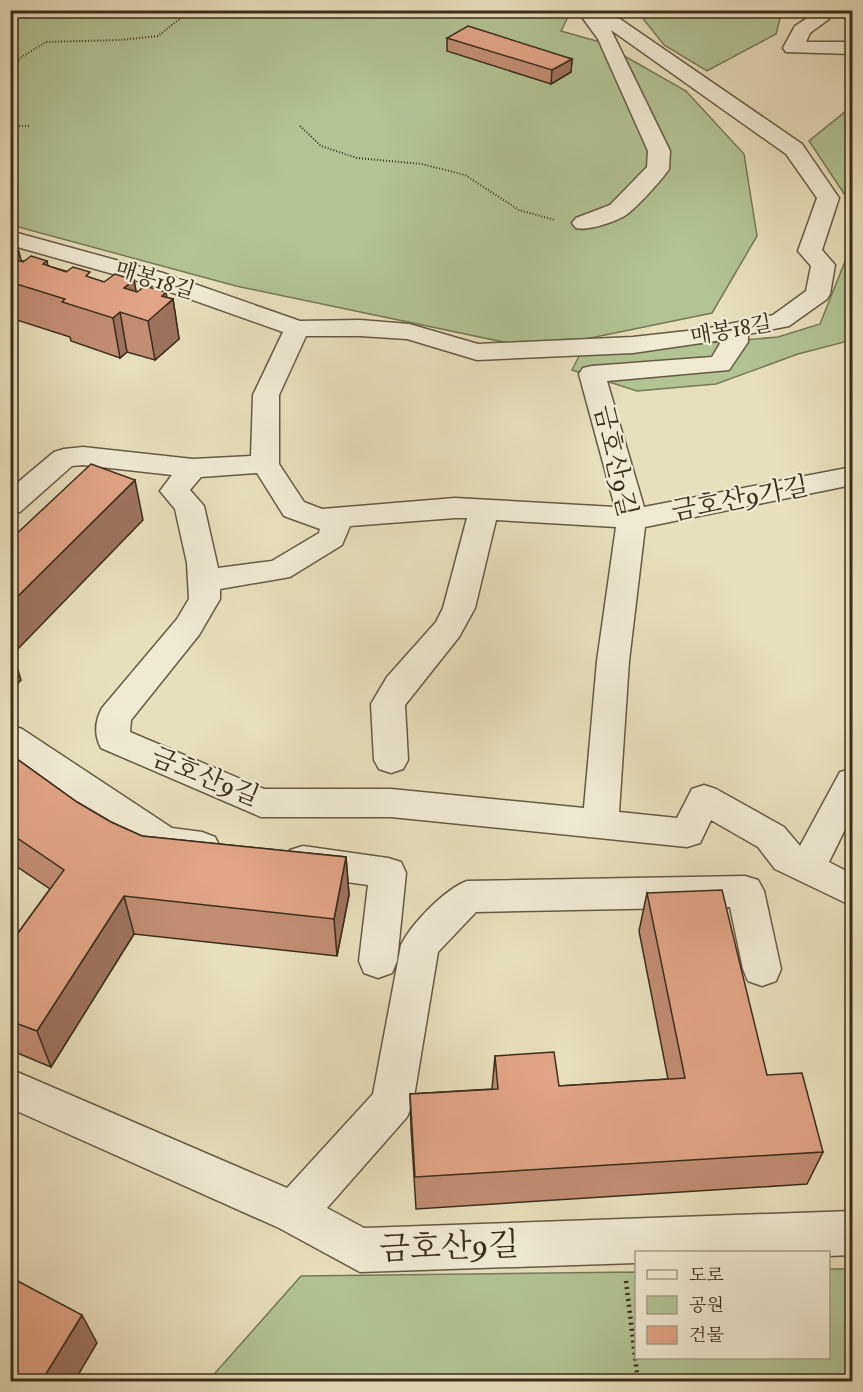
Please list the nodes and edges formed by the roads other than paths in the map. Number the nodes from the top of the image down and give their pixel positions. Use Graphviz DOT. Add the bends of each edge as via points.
graph roads {
  1 [pos="814,10"];
  2 [pos="591,14"];
  3 [pos="849,52"];
  4 [pos="584,223"];
  5 [pos="10,238"];
  6 [pos="736,327"];
  7 [pos="297,329"];
  8 [pos="265,464"];
  9 [pos="193,468"];
  10 [pos="852,476"];
  11 [pos="10,505"];
  12 [pos="484,510"];
  13 [pos="338,517"];
  14 [pos="632,517"];
  15 [pos="203,581"];
  16 [pos="10,738"];
  17 [pos="391,760"];
  18 [pos="852,782"];
  19 [pos="600,824"];
  20 [pos="235,852"];
  21 [pos="270,857"];
  22 [pos="807,868"];
  23 [pos="852,891"];
  24 [pos="378,961"];
  25 [pos="762,969"];
  26 [pos="10,1088"];
  27 [pos="294,1213"];
  28 [pos="852,1233"];
  1 -- 3 [label="street" via="819,19 802,30 793,48"];
  2 -- 4 [label="street" via="607,38 659,151 658,169 618,210"];
  2 -- 6 [label="street, 매봉18길" via="613,23 794,149 828,198 810,251 823,265 818,294 780,321"];
  5 -- 7 [label="street, 매봉18길" via="154,278"];
  6 -- 7 [label="street, 매봉18길" via="707,336 633,345 477,352 409,332 360,327"];
  6 -- 14 [label="street, 금호산9길" via="735,342 720,364 592,374"];
  7 -- 8 [label="street" via="266,395"];
  8 -- 9 [label="street"];
  8 -- 13 [label="street, 금호산9가길" via="294,509 320,519"];
  9 -- 11 [label="street" via="83,456 64,458"];
  9 -- 15 [label="street, 금호산9길" via="174,490 189,506"];
  10 -- 14 [label="street, 금호산9가길"];
  12 -- 13 [label="street, 금호산9가길" via="455,508"];
  12 -- 14 [label="street, 금호산9가길"];
  12 -- 17 [label="street" via="459,608 448,628 388,704"];
  13 -- 15 [label="street" via="332,538 279,570"];
  14 -- 19 [label="street, 금호산9길" via="613,660"];
  15 -- 19 [label="street, 금호산9길" via="205,599 188,627 114,717 113,739 261,803 391,803"];
  16 -- 20 [label="street" via="164,842"];
  18 -- 22 [label="street"];
  19 -- 22 [label="street, 금호산9길" via="687,833 704,799 771,837 788,858"];
  21 -- 24 [label="street" via="388,873"];
  22 -- 23 [label="street, 금호산9길"];
  25 -- 27 [label="street" via="745,891 467,897 420,945 392,1103"];
  26 -- 27 [label="street, 금호산9길"];
  27 -- 28 [label="street, 금호산9길" via="360,1250"];
}
